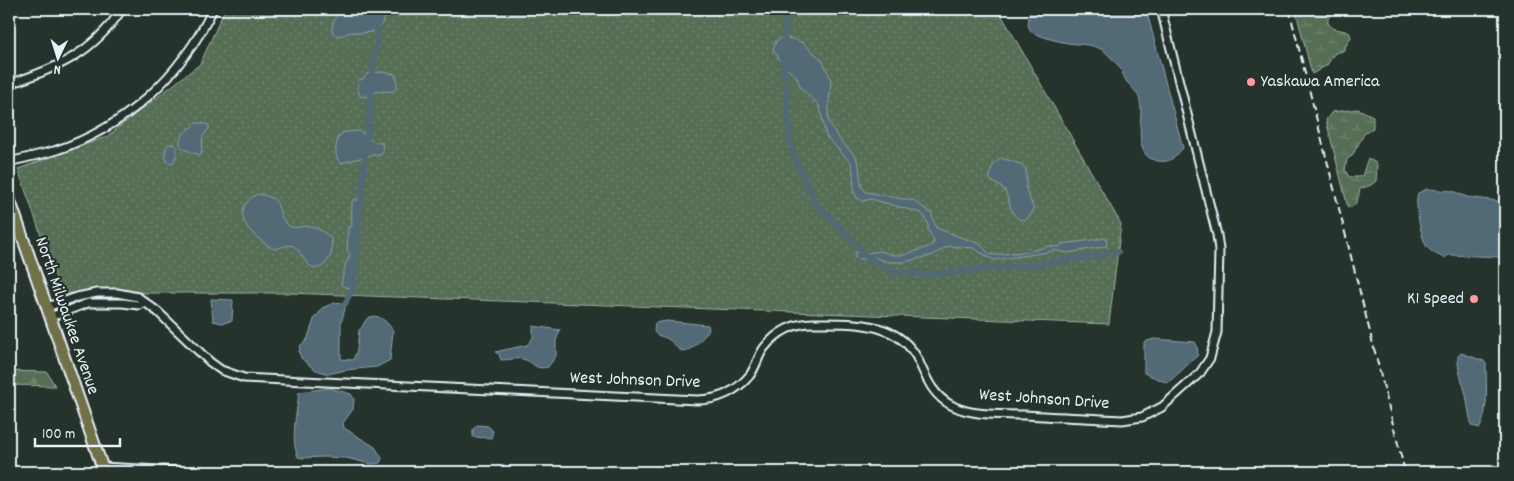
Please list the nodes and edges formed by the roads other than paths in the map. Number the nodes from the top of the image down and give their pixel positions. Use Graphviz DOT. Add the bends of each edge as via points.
graph roads {
  1 [pos="122,9"];
  2 [pos="213,9"];
  3 [pos="1161,9"];
  4 [pos="9,84"];
  5 [pos="9,162"];
  6 [pos="9,198"];
  7 [pos="48,312"];
  8 [pos="103,470"];
  9 [pos="198,472"];
  1 -- 4 [label="street" via="105,32 81,53"];
  2 -- 5 [label="street" via="179,64 138,106 72,144"];
  3 -- 7 [label="street, West Johnson Drive" via="1217,235 1217,332 1210,358 1200,373 1162,407 1142,417 1122,420 982,413 954,407 935,393 905,342 875,326 811,323 790,327 764,349 751,373 740,384 723,395 705,400 244,378 221,370 210,362 158,312 133,296 102,293 78,297"];
  6 -- 7 [label="main road, North Milwaukee Avenue"];
  7 -- 8 [label="main road, North Milwaukee Avenue"];
  8 -- 9 [label="street"];
}
